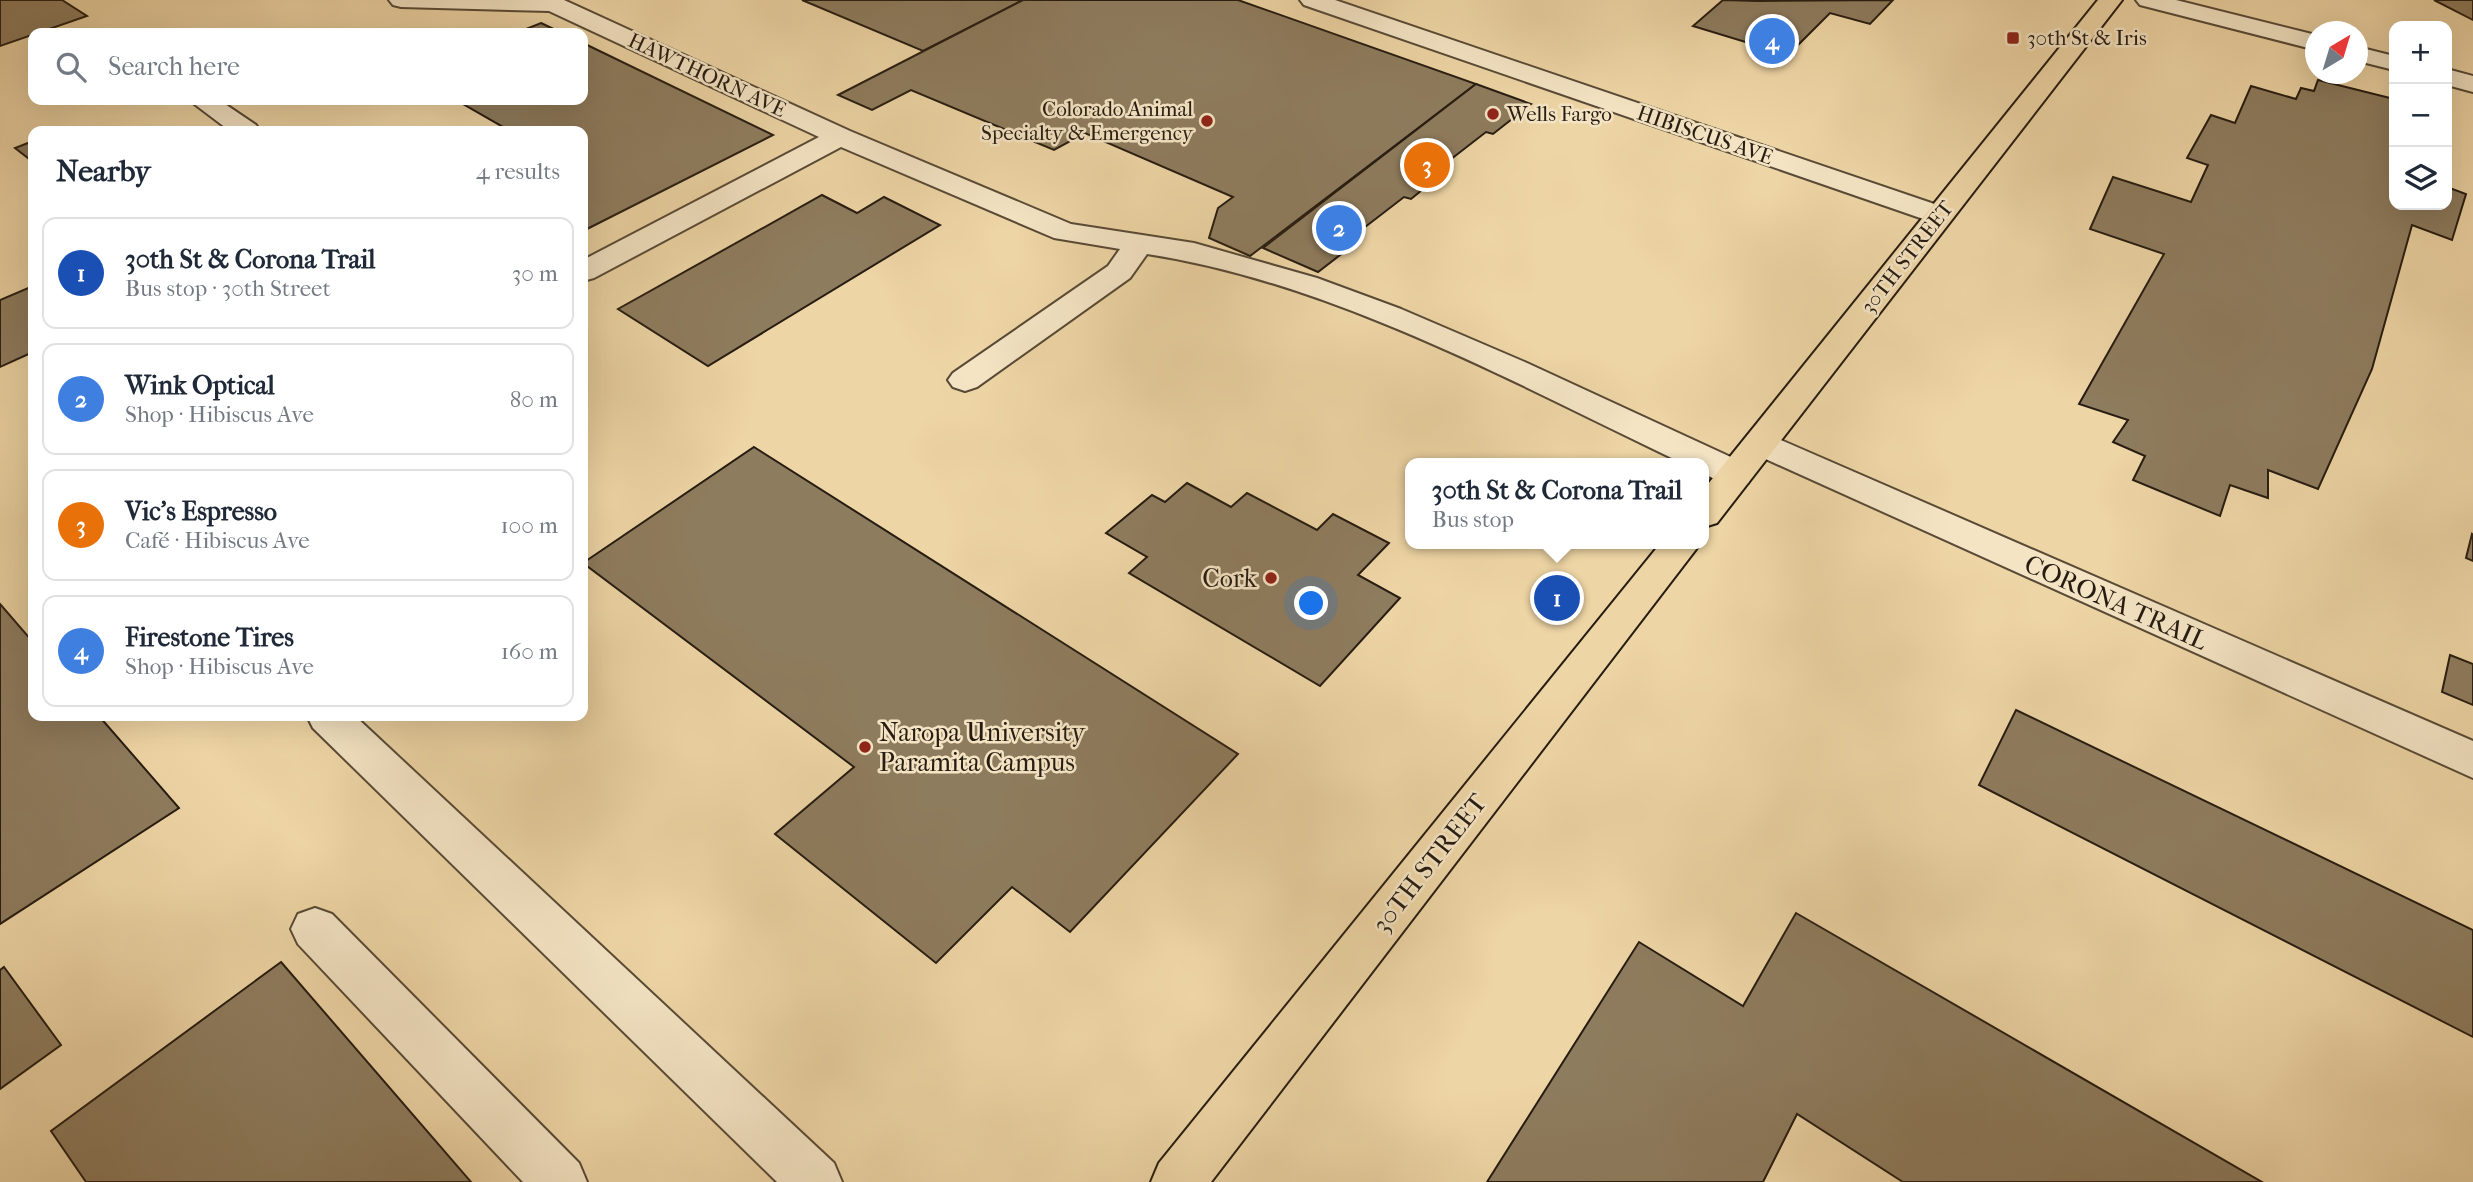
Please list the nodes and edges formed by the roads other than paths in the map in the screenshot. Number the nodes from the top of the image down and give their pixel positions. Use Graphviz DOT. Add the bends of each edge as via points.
graph roads {
  1 [pos="401,0"];
  2 [pos="1312,0"];
  3 [pos="2110,0"];
  4 [pos="2148,0"];
  5 [pos="2305,40"];
  6 [pos="2368,57"];
  7 [pos="2389,62"];
  8 [pos="2452,78"];
  9 [pos="2473,84"];
  10 [pos="209,105"];
  11 [pos="240,126"];
  12 [pos="840,137"];
  13 [pos="1939,215"];
  14 [pos="1139,243"];
  15 [pos="588,269"];
  16 [pos="965,380"];
  17 [pos="1760,443"];
  18 [pos="1701,458"];
  19 [pos="1709,462"];
  20 [pos="1735,474"];
  21 [pos="1709,508"];
  22 [pos="1677,549"];
  23 [pos="333,721"];
  24 [pos="2473,760"];
  25 [pos="315,929"];
  26 [pos="560,1182"];
  27 [pos="815,1182"];
  28 [pos="1178,1182"];
  1 -- 12 [label="street, HAWTHORN AVE" via="553,4"];
  2 -- 13 [label="street, HIBISCUS AVE"];
  3 -- 13 [label="main road, 30TH STREET"];
  4 -- 5 [label="street"];
  6 -- 7 [label="street"];
  8 -- 9 [label="street"];
  10 -- 11 [label="street"];
  12 -- 14 [label="street, HAWTHORN AVE" via="1064,232"];
  12 -- 15 [label="street"];
  13 -- 17 [label="main road, 30TH STREET"];
  14 -- 16 [label="street" via="1119,272"];
  14 -- 18 [label="street, HAWTHORN AVE" via="1194,252 1390,316"];
  17 -- 20 [label="main road, 30TH STREET"];
  17 -- 24 [label="street, CORONA TRAIL"];
  19 -- 20 [label="street, HAWTHORN AVE"];
  20 -- 21 [label="main road, 30TH STREET"];
  22 -- 28 [label="main road, 30TH STREET"];
  23 -- 27 [label="street"];
  25 -- 26 [label="street"];
}
